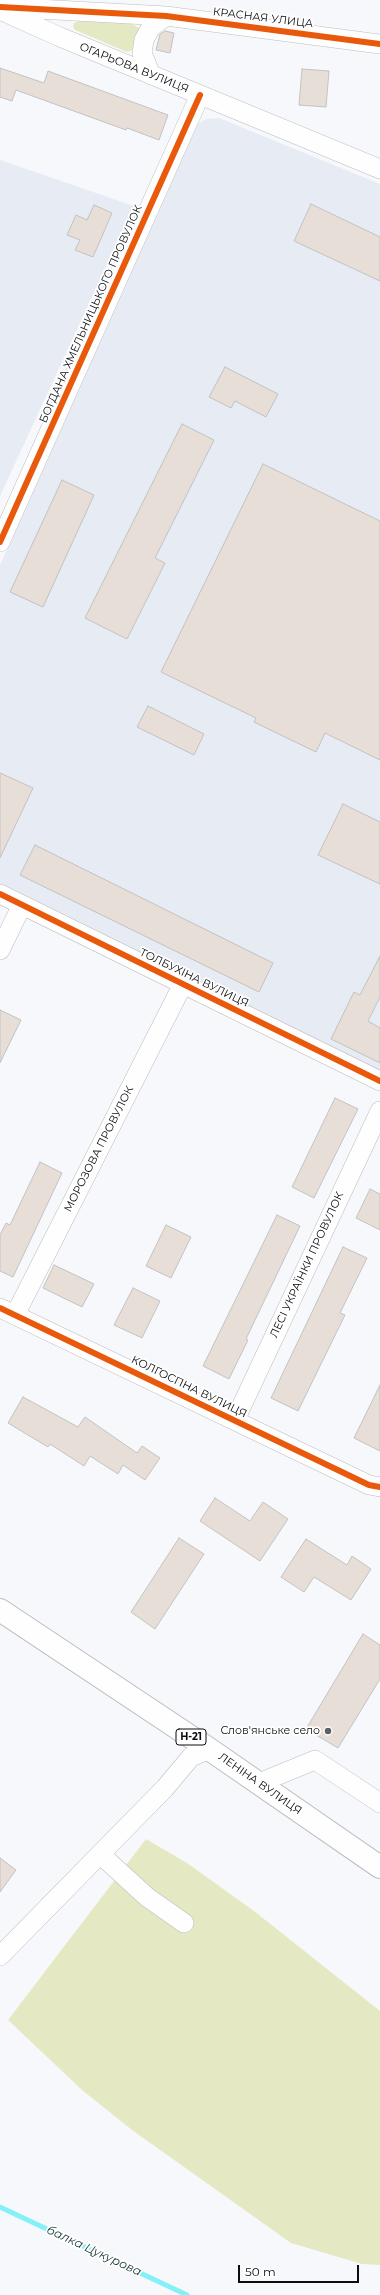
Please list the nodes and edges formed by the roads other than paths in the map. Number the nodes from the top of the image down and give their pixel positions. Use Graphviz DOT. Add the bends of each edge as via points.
graph roads {
  1 [pos="0,7"];
  2 [pos="0,10"];
  3 [pos="166,16"];
  4 [pos="380,44"];
  5 [pos="151,75"];
  6 [pos="200,95"];
  7 [pos="380,169"];
  8 [pos="0,542"];
  9 [pos="0,894"];
  10 [pos="22,905"];
  11 [pos="0,950"];
  12 [pos="183,984"];
  13 [pos="380,1080"];
  14 [pos="380,1111"];
  15 [pos="8,1311"];
  16 [pos="235,1420"];
  17 [pos="375,1486"];
  18 [pos="0,1610"];
  19 [pos="209,1748"];
  20 [pos="259,1783"];
  21 [pos="380,1803"];
  22 [pos="100,1854"];
  23 [pos="380,1867"];
  24 [pos="184,1923"];
  25 [pos="0,1956"];
  1 -- 3 [label="street, КРАСНАЯ УЛИЦА"];
  2 -- 5 [label="street, ОГАРЬОВА ВУЛИЦЯ"];
  3 -- 4 [label="street, КРАСНАЯ УЛИЦА"];
  3 -- 5 [label="street" via="151,27 144,40 142,53"];
  5 -- 6 [label="street, ОГАРЬОВА ВУЛИЦЯ"];
  6 -- 7 [label="street, ОГАРЬОВА ВУЛИЦЯ"];
  6 -- 8 [label="street, БОГДАНА ХМЕЛЬНИЦЬКОГО ПРОВУЛОК"];
  9 -- 10 [label="street, ТОЛБУХІНА ВУЛИЦЯ"];
  10 -- 11 [label="street"];
  10 -- 12 [label="street, ТОЛБУХІНА ВУЛИЦЯ"];
  12 -- 13 [label="street, ТОЛБУХІНА ВУЛИЦЯ"];
  12 -- 15 [label="street, МОРОЗОВА ПРОВУЛОК"];
  14 -- 16 [label="street, ЛЕСІ УКРАЇНКИ ПРОВУЛОК"];
  15 -- 16 [label="street, КОЛГОСПНА ВУЛИЦЯ"];
  16 -- 17 [label="street, КОЛГОСПНА ВУЛИЦЯ"];
  18 -- 19 [label="main road, ЛЕНІНА ВУЛИЦЯ / Н-21"];
  19 -- 20 [label="main road, ЛЕНІНА ВУЛИЦЯ / Н-21"];
  19 -- 22 [label="street" via="191,1757 165,1788"];
  20 -- 21 [label="street" via="315,1760"];
  20 -- 23 [label="main road, ЛЕНІНА ВУЛИЦЯ / Н-21"];
  22 -- 24 [label="street" via="147,1897"];
  22 -- 25 [label="street"];
}
